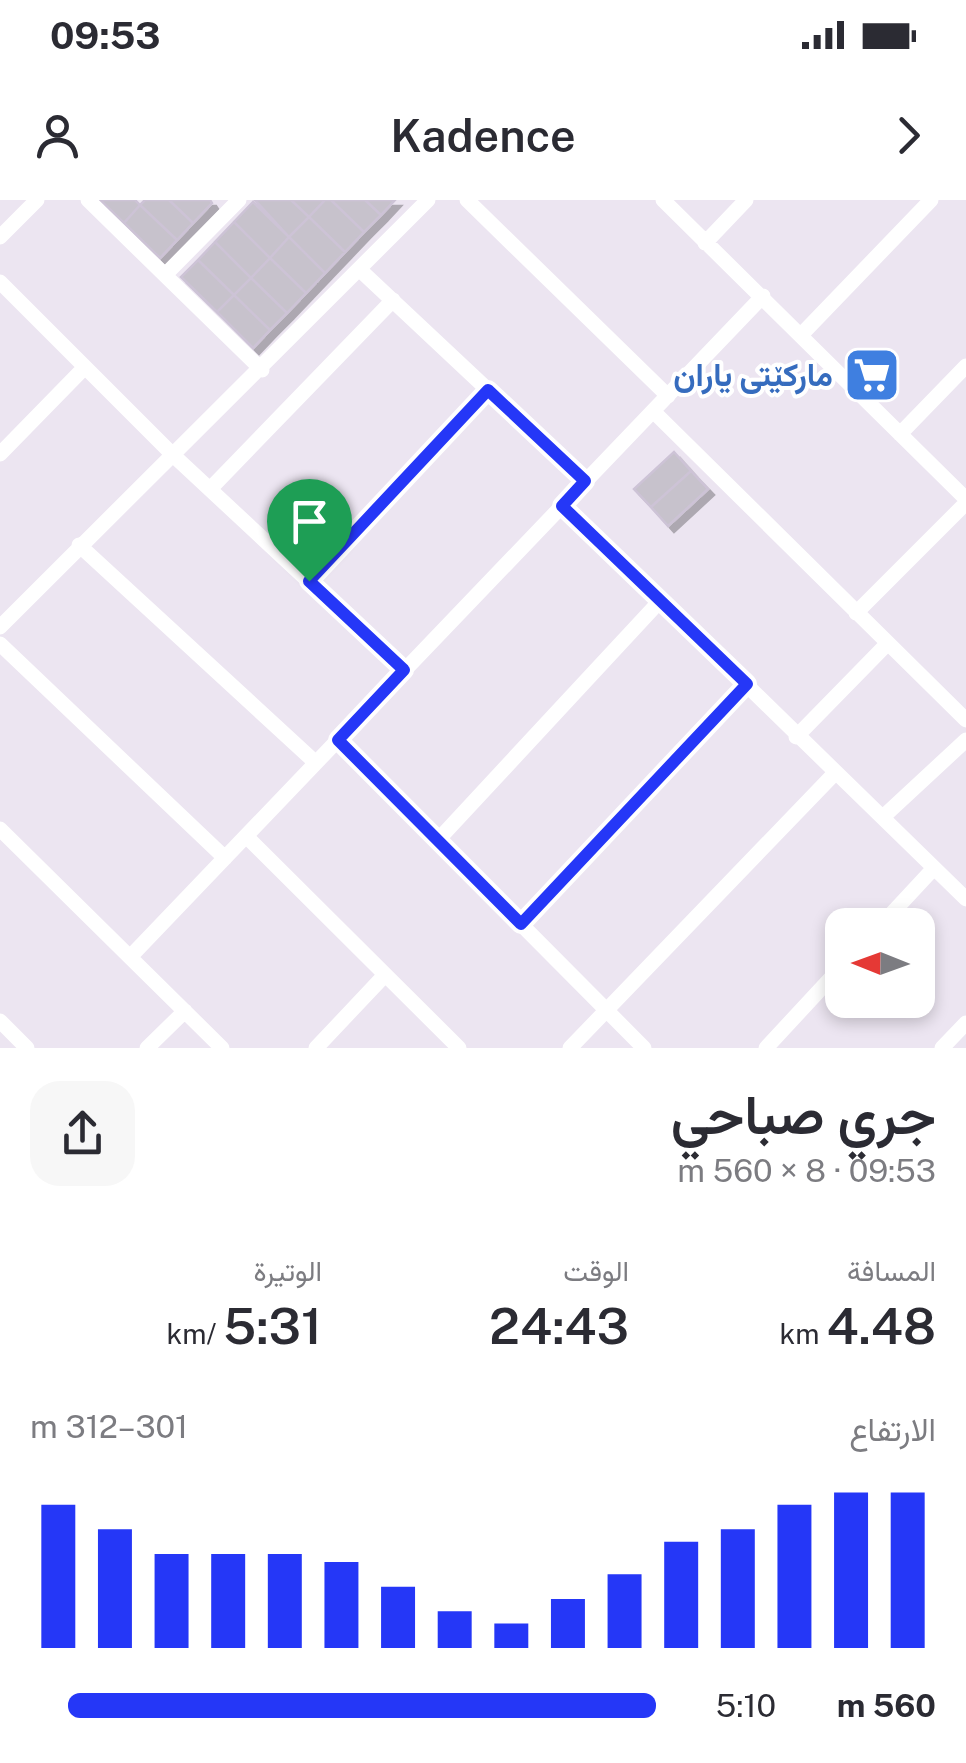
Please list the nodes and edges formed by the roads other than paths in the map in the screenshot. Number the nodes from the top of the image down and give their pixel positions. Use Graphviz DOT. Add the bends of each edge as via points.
graph roads {
  1 [pos="37,200"];
  2 [pos="88,200"];
  3 [pos="240,200"];
  4 [pos="428,200"];
  5 [pos="467,200"];
  6 [pos="662,200"];
  7 [pos="746,200"];
  8 [pos="932,200"];
  9 [pos="0,237"];
  10 [pos="704,243"];
  11 [pos="360,269"];
  12 [pos="164,275"];
  13 [pos="0,282"];
  14 [pos="763,296"];
  15 [pos="393,300"];
  16 [pos="802,334"];
  17 [pos="85,366"];
  18 [pos="966,366"];
  19 [pos="262,370"];
  20 [pos="488,390"];
  21 [pos="668,396"];
  22 [pos="653,411"];
  23 [pos="900,434"];
  24 [pos="0,454"];
  25 [pos="173,456"];
  26 [pos="585,481"];
  27 [pos="211,488"];
  28 [pos="966,501"];
  29 [pos="562,506"];
  30 [pos="78,545"];
  31 [pos="309,581"];
  32 [pos="659,602"];
  33 [pos="856,613"];
  34 [pos="0,627"];
  35 [pos="0,644"];
  36 [pos="886,646"];
  37 [pos="404,670"];
  38 [pos="747,684"];
  39 [pos="966,720"];
  40 [pos="796,737"];
  41 [pos="338,740"];
  42 [pos="966,740"];
  43 [pos="316,763"];
  44 [pos="834,774"];
  45 [pos="883,818"];
  46 [pos="0,829"];
  47 [pos="246,836"];
  48 [pos="438,840"];
  49 [pos="226,858"];
  50 [pos="934,868"];
  51 [pos="966,899"];
  52 [pos="897,908"];
  53 [pos="521,924"];
  54 [pos="131,956"];
  55 [pos="384,977"];
  56 [pos="825,984"];
  57 [pos="184,1011"];
  58 [pos="608,1013"];
  59 [pos="0,1021"];
  60 [pos="966,1023"];
  61 [pos="27,1048"];
  62 [pos="147,1048"];
  63 [pos="222,1048"];
  64 [pos="316,1048"];
  65 [pos="460,1048"];
  66 [pos="570,1048"];
  67 [pos="644,1048"];
  68 [pos="766,1048"];
  69 [pos="942,1048"];
  1 -- 9 [label="street"];
  2 -- 12 [label="street"];
  3 -- 12 [label="street"];
  4 -- 11 [label="street"];
  5 -- 21 [label="street"];
  6 -- 10 [label="street"];
  7 -- 10 [label="street"];
  8 -- 16 [label="street"];
  10 -- 14 [label="street"];
  11 -- 15 [label="street"];
  11 -- 19 [label="street"];
  12 -- 19 [label="street"];
  13 -- 17 [label="street"];
  14 -- 16 [label="street"];
  14 -- 21 [label="street"];
  15 -- 20 [label="street"];
  15 -- 27 [label="street"];
  16 -- 23 [label="street"];
  17 -- 24 [label="street"];
  17 -- 25 [label="street"];
  18 -- 23 [label="street"];
  19 -- 25 [label="street"];
  20 -- 26 [label="street"];
  20 -- 31 [label="street"];
  21 -- 22 [label="street"];
  22 -- 26 [label="street"];
  22 -- 33 [label="street"];
  23 -- 28 [label="street"];
  25 -- 27 [label="street"];
  25 -- 30 [label="street"];
  26 -- 29 [label="street"];
  27 -- 31 [label="street"];
  28 -- 33 [label="street"];
  29 -- 32 [label="street"];
  29 -- 37 [label="street"];
  30 -- 34 [label="street"];
  30 -- 43 [label="street"];
  31 -- 37 [label="street"];
  32 -- 38 [label="street"];
  32 -- 48 [label="street"];
  33 -- 36 [label="street"];
  35 -- 49 [label="street"];
  36 -- 39 [label="street"];
  36 -- 40 [label="street"];
  37 -- 41 [label="street"];
  38 -- 40 [label="street"];
  38 -- 53 [label="street"];
  40 -- 44 [label="street"];
  41 -- 43 [label="street"];
  41 -- 48 [label="street"];
  42 -- 45 [label="street"];
  43 -- 47 [label="street"];
  44 -- 45 [label="street"];
  44 -- 58 [label="street"];
  45 -- 50 [label="street"];
  46 -- 54 [label="street"];
  47 -- 49 [label="street"];
  47 -- 55 [label="street"];
  48 -- 53 [label="street"];
  49 -- 54 [label="street"];
  50 -- 51 [label="street"];
  50 -- 52 [label="street"];
  53 -- 58 [label="street"];
  54 -- 57 [label="street"];
  55 -- 64 [label="street"];
  55 -- 65 [label="street"];
  56 -- 68 [label="street"];
  57 -- 62 [label="street"];
  57 -- 63 [label="street"];
  58 -- 66 [label="street"];
  58 -- 67 [label="street"];
  59 -- 61 [label="street"];
  60 -- 69 [label="street"];
}
